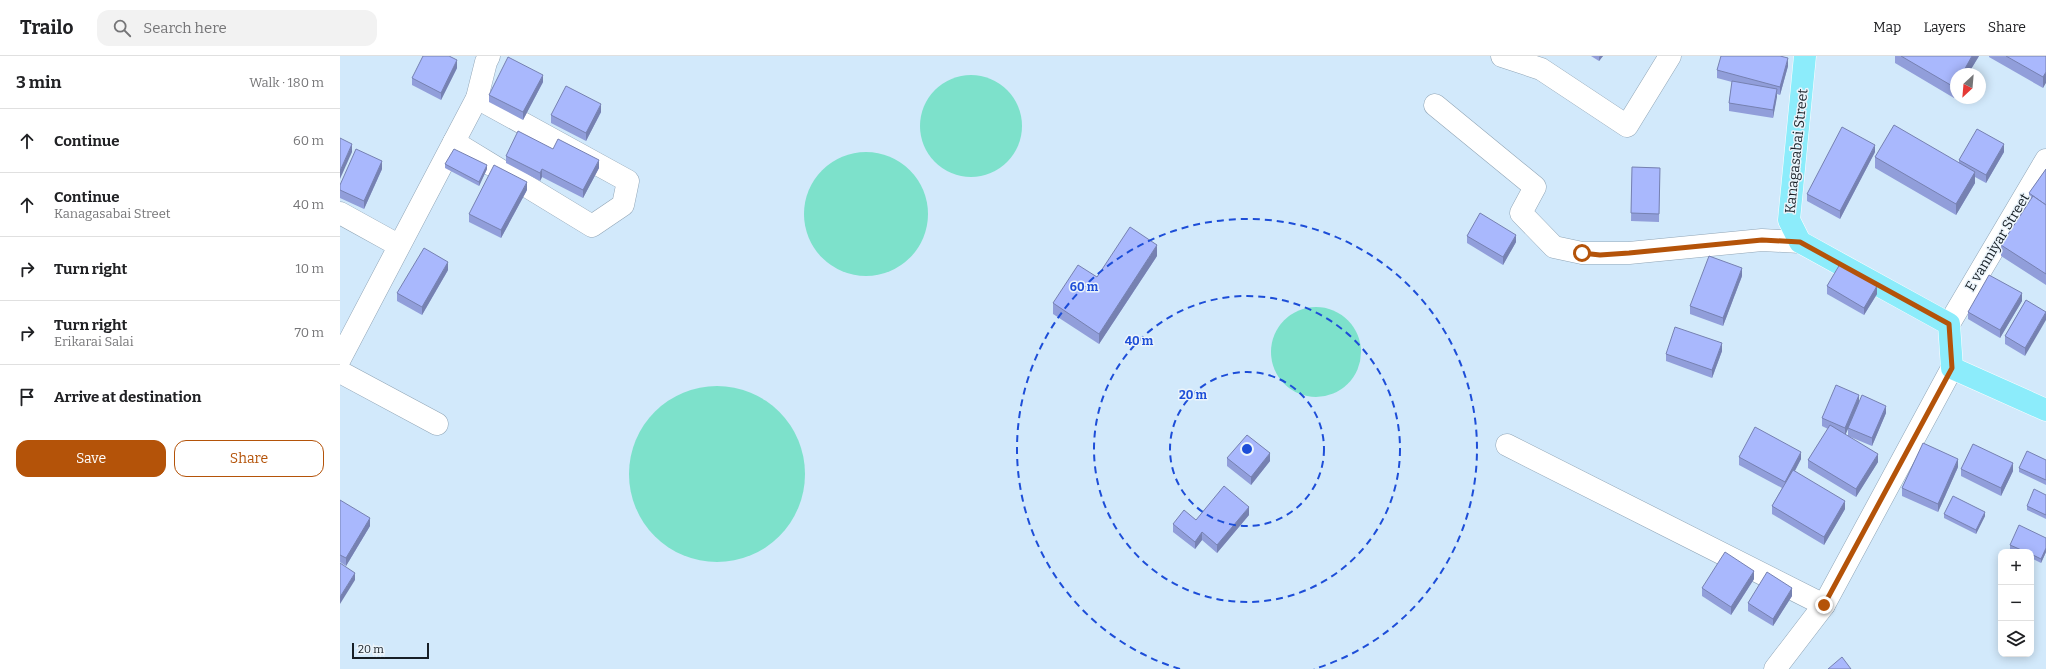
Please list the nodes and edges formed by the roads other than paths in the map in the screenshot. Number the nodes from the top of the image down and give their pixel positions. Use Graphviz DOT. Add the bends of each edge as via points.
graph roads {
  1 [pos="489,56"];
  2 [pos="1502,56"];
  3 [pos="1670,56"];
  4 [pos="1805,56"];
  5 [pos="1545,62"];
  6 [pos="477,98"];
  7 [pos="1435,105"];
  8 [pos="454,142"];
  9 [pos="2046,160"];
  10 [pos="340,213"];
  11 [pos="1800,242"];
  12 [pos="398,245"];
  13 [pos="1949,324"];
  14 [pos="340,359"];
  15 [pos="1952,368"];
  16 [pos="340,372"];
  17 [pos="2046,410"];
  18 [pos="437,424"];
  19 [pos="1507,444"];
  20 [pos="1824,605"];
  21 [pos="1776,669"];
  1 -- 6 [label="street"];
  2 -- 5 [label="street"];
  3 -- 5 [label="street" via="1627,126"];
  4 -- 11 [label="main road, Kanagasabai Street" via="1789,220"];
  6 -- 8 [label="street"];
  6 -- 8 [label="street" via="628,181 623,205 592,226"];
  7 -- 11 [label="street" via="1535,187 1520,213 1554,247 1600,255 1762,240"];
  8 -- 12 [label="street"];
  9 -- 13 [label="street, E vanniyar Street"];
  10 -- 12 [label="street"];
  11 -- 13 [label="main road"];
  12 -- 14 [label="street"];
  13 -- 15 [label="main road"];
  15 -- 17 [label="main road"];
  15 -- 20 [label="street"];
  16 -- 18 [label="street"];
  19 -- 20 [label="street"];
  20 -- 21 [label="street"];
}
